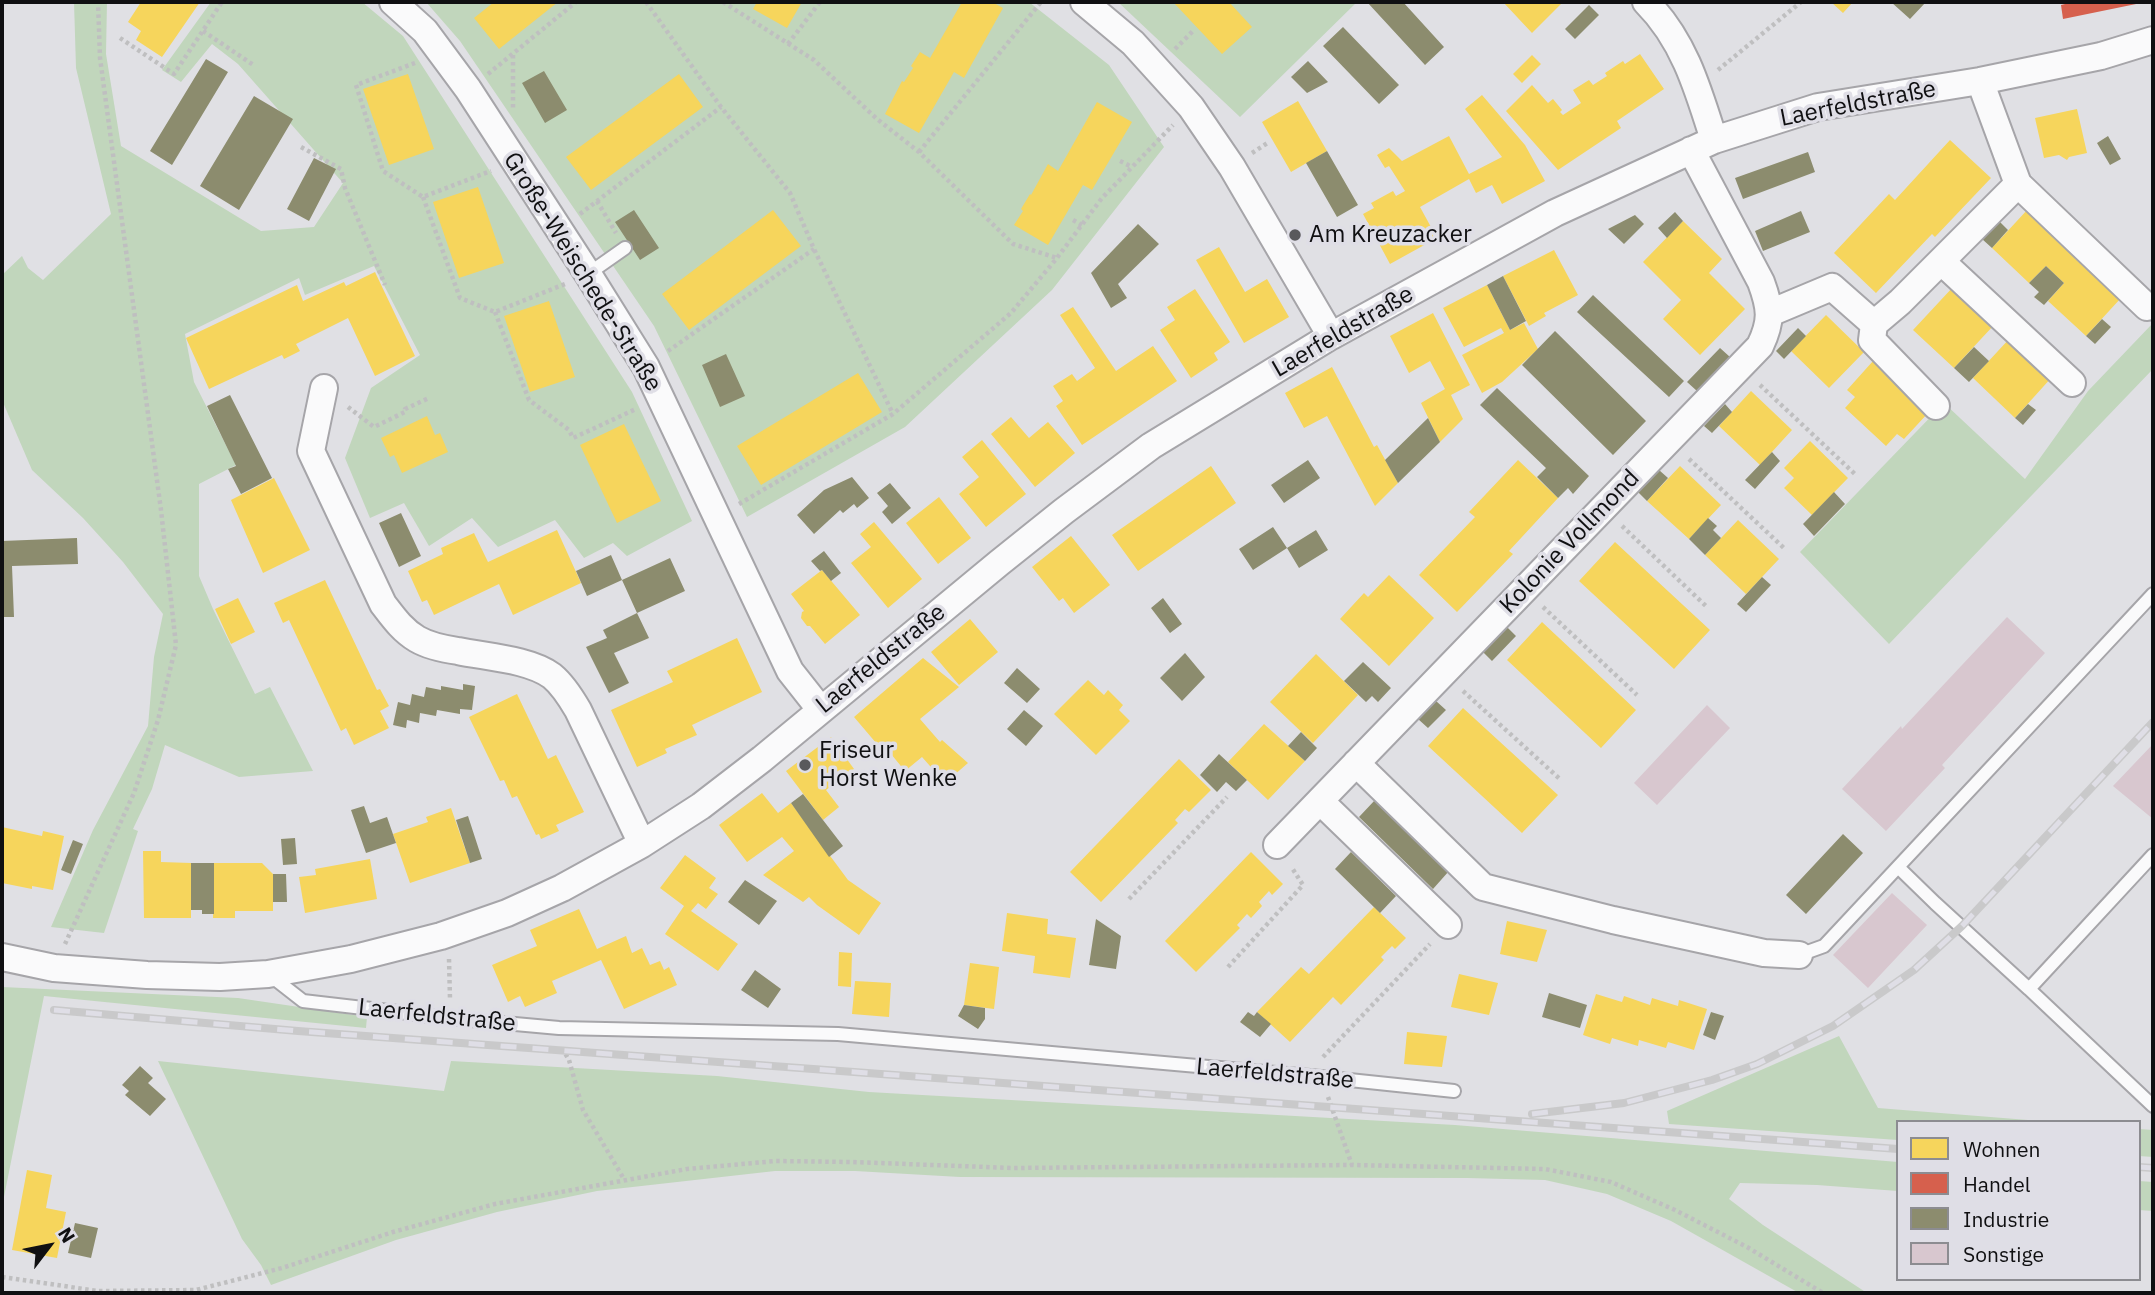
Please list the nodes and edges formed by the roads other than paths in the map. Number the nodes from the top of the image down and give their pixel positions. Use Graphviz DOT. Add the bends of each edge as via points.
graph roads {
  1 [pos="393,2"];
  2 [pos="1084,2"];
  3 [pos="1646,2"];
  4 [pos="2153,40"];
  5 [pos="1980,81"];
  6 [pos="1702,145"];
  7 [pos="2018,184"];
  8 [pos="625,248"];
  9 [pos="1942,261"];
  10 [pos="588,274"];
  11 [pos="2147,307"];
  12 [pos="1770,313"];
  13 [pos="1874,324"];
  14 [pos="1331,336"];
  15 [pos="2072,383"];
  16 [pos="324,388"];
  17 [pos="1936,406"];
  18 [pos="2153,594"];
  19 [pos="820,709"];
  20 [pos="1356,763"];
  21 [pos="1320,801"];
  22 [pos="642,844"];
  23 [pos="1277,845"];
  24 [pos="2153,855"];
  25 [pos="1898,867"];
  26 [pos="1448,925"];
  27 [pos="1799,955"];
  28 [pos="2,957"];
  29 [pos="268,974"];
  30 [pos="2029,989"];
  31 [pos="1454,1091"];
  32 [pos="2153,1106"];
  1 -- 10 [label="street, Große-Weischede-Straße" via="425,31 468,89"];
  2 -- 14 [label="street" via="1132,43 1191,107 1232,167"];
  3 -- 6 [label="street" via="1681,47 1697,84"];
  4 -- 5 [label="street, Laerfeldstraße" via="2101,56"];
  5 -- 6 [label="street, Laerfeldstraße" via="1818,107"];
  5 -- 7 [label="street"];
  6 -- 12 [label="street" via="1762,282"];
  6 -- 14 [label="street, Laerfeldstraße" via="1555,214"];
  7 -- 9 [label="street"];
  7 -- 11 [label="street"];
  8 -- 10 [label="lane"];
  9 -- 13 [label="street"];
  9 -- 15 [label="street"];
  10 -- 19 [label="street, Große-Weischede-Straße" via="646,367 790,671"];
  12 -- 13 [label="street" via="1832,287"];
  12 -- 20 [label="street, Kolonie Vollmond" via="1760,346 1741,367"];
  13 -- 17 [label="street" via="1872,340"];
  14 -- 19 [label="street, Laerfeldstraße" via="1152,446 1064,511"];
  16 -- 22 [label="street" via="311,451 383,604 417,639 527,664 554,678 578,710"];
  18 -- 25 [label="lane"];
  19 -- 22 [label="street, Laerfeldstraße" via="701,806"];
  20 -- 21 [label="street, Kolonie Vollmond"];
  20 -- 27 [label="street" via="1483,887 1764,953"];
  21 -- 23 [label="street, Kolonie Vollmond"];
  21 -- 26 [label="street"];
  22 -- 29 [label="street, Laerfeldstraße" via="562,888 441,936"];
  24 -- 30 [label="lane"];
  25 -- 27 [label="lane" via="1824,947"];
  25 -- 30 [label="lane"];
  28 -- 29 [label="street, Laerfeldstraße" via="54,968 147,975"];
  29 -- 31 [label="lane, Laerfeldstraße" via="303,1001 450,1018 547,1027 838,1034"];
  30 -- 32 [label="lane"];
}
